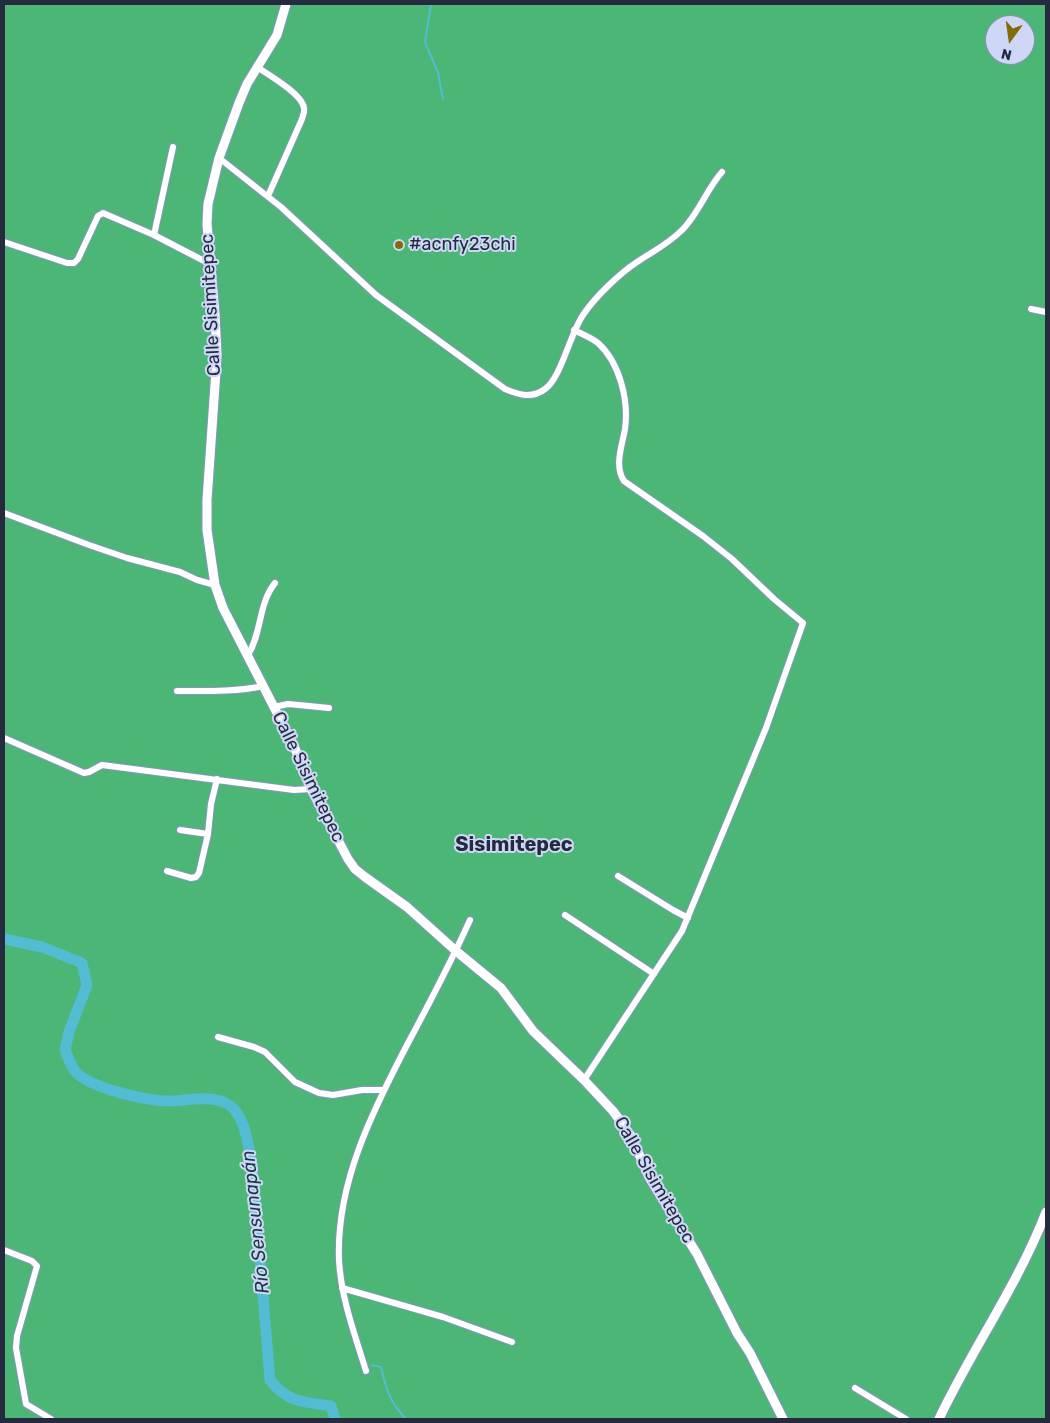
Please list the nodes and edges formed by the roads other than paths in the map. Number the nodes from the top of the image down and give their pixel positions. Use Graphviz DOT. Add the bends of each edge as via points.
graph roads {
  1 [pos="286,4"];
  2 [pos="257,67"];
  3 [pos="173,147"];
  4 [pos="219,158"];
  5 [pos="722,172"];
  6 [pos="268,196"];
  7 [pos="154,235"];
  8 [pos="4,242"];
  9 [pos="210,264"];
  10 [pos="1031,309"];
  11 [pos="1046,312"];
  12 [pos="574,330"];
  13 [pos="4,513"];
  14 [pos="275,583"];
  15 [pos="215,585"];
  16 [pos="248,655"];
  17 [pos="264,686"];
  18 [pos="177,691"];
  19 [pos="274,707"];
  20 [pos="329,708"];
  21 [pos="4,738"];
  22 [pos="217,779"];
  23 [pos="311,788"];
  24 [pos="180,830"];
  25 [pos="208,834"];
  26 [pos="166,872"];
  27 [pos="618,876"];
  28 [pos="565,915"];
  29 [pos="688,918"];
  30 [pos="470,920"];
  31 [pos="456,951"];
  32 [pos="654,974"];
  33 [pos="218,1037"];
  34 [pos="584,1080"];
  35 [pos="383,1090"];
  36 [pos="1046,1212"];
  37 [pos="4,1250"];
  38 [pos="342,1288"];
  39 [pos="512,1342"];
  40 [pos="366,1371"];
  41 [pos="856,1388"];
  42 [pos="51,1419"];
  43 [pos="783,1419"];
  44 [pos="906,1419"];
  45 [pos="939,1419"];
  1 -- 2 [label="street, Calle Sisimitepec" via="277,35"];
  2 -- 4 [label="street, Calle Sisimitepec" via="239,103"];
  2 -- 6 [label="street" via="295,94 304,109"];
  3 -- 7 [label="street"];
  4 -- 6 [label="street"];
  4 -- 9 [label="street, Calle Sisimitepec" via="208,204"];
  5 -- 12 [label="street" via="682,230 634,264 600,294"];
  6 -- 12 [label="street" via="376,296 506,389 520,395 533,395 546,389 555,376"];
  7 -- 8 [label="street" via="103,212 74,263"];
  7 -- 9 [label="street"];
  9 -- 15 [label="street, Calle Sisimitepec" via="217,356 207,530"];
  10 -- 11 [label="street"];
  12 -- 29 [label="street" via="604,349 620,380 626,406 619,464 619,474 624,481 703,536 803,623 772,715"];
  13 -- 15 [label="street" via="88,545"];
  14 -- 16 [label="street" via="268,592"];
  15 -- 16 [label="street, Calle Sisimitepec" via="223,608"];
  16 -- 17 [label="street, Calle Sisimitepec"];
  17 -- 18 [label="street" via="227,691"];
  17 -- 19 [label="street, Calle Sisimitepec"];
  19 -- 20 [label="street" via="288,704"];
  19 -- 23 [label="street, Calle Sisimitepec"];
  21 -- 22 [label="street" via="84,772 102,765"];
  22 -- 23 [label="street" via="294,790"];
  22 -- 25 [label="street"];
  23 -- 31 [label="street, Calle Sisimitepec" via="356,869 407,907"];
  24 -- 25 [label="street"];
  25 -- 26 [label="street" via="196,877"];
  27 -- 29 [label="street"];
  28 -- 32 [label="street"];
  29 -- 32 [label="street"];
  30 -- 31 [label="street"];
  31 -- 34 [label="street, Calle Sisimitepec" via="501,988 533,1031"];
  31 -- 35 [label="street"];
  32 -- 34 [label="street"];
  33 -- 35 [label="street" via="265,1052 295,1082 319,1093 333,1095"];
  34 -- 43 [label="street, Calle Sisimitepec" via="628,1131 645,1170 697,1254"];
  35 -- 38 [label="street" via="366,1130 342,1208 339,1227"];
  36 -- 45 [label="street" via="1013,1284"];
  37 -- 42 [label="street" via="37,1266 16,1348 26,1404"];
  38 -- 39 [label="street" via="443,1317"];
  38 -- 40 [label="street"];
  41 -- 44 [label="street"];
}
